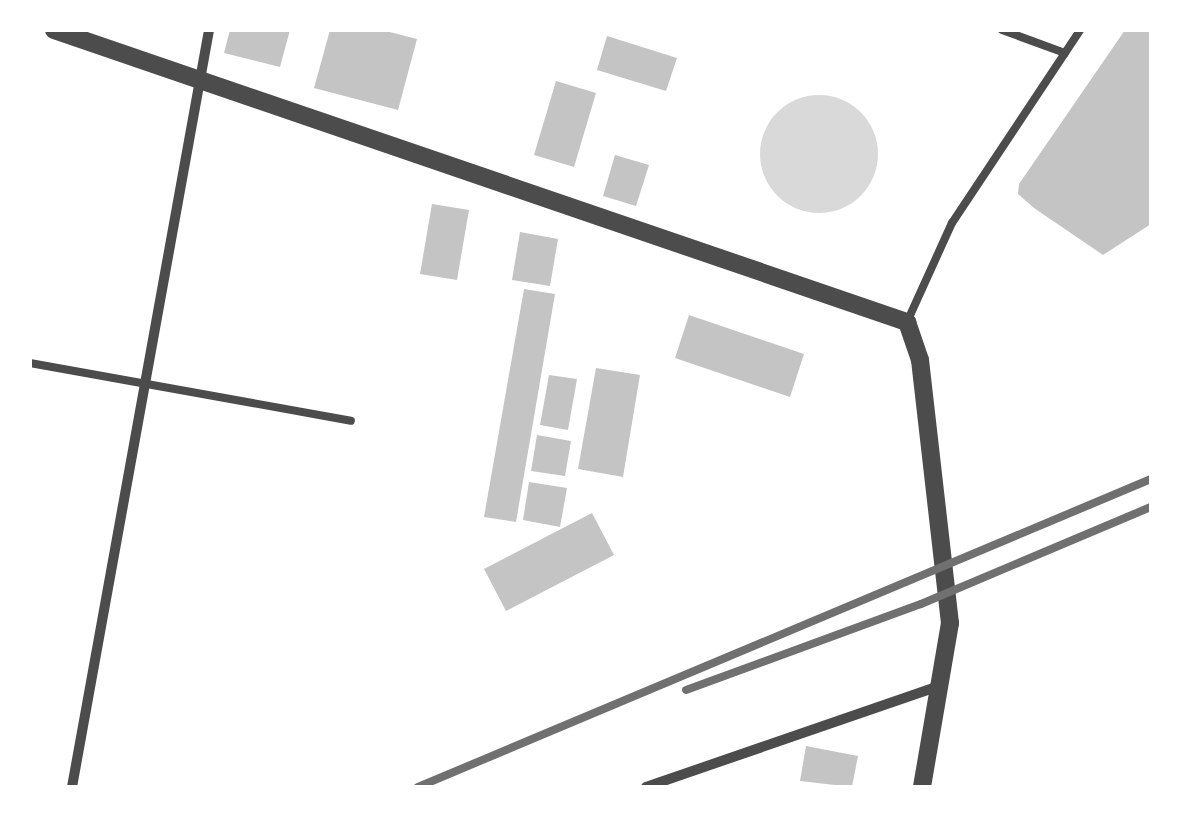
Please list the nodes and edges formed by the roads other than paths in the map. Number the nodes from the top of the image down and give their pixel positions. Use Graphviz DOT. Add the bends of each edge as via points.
graph roads {
  1 [pos="54,30"];
  2 [pos="209,30"];
  3 [pos="1002,30"];
  4 [pos="1080,30"];
  5 [pos="1065,53"];
  6 [pos="198,76"];
  7 [pos="907,322"];
  8 [pos="30,363"];
  9 [pos="144,384"];
  10 [pos="351,422"];
  11 [pos="940,685"];
  12 [pos="72,787"];
  13 [pos="646,787"];
  14 [pos="922,787"];
  1 -- 6 [label="street"];
  2 -- 6 [label="street"];
  3 -- 5 [label="lane"];
  4 -- 5 [label="lane"];
  5 -- 7 [label="lane" via="952,223"];
  6 -- 7 [label="street" via="734,268"];
  6 -- 9 [label="street"];
  7 -- 11 [label="street" via="920,360 950,623"];
  8 -- 9 [label="lane"];
  9 -- 10 [label="lane"];
  9 -- 12 [label="street"];
  11 -- 13 [label="street"];
  11 -- 14 [label="street"];
}
